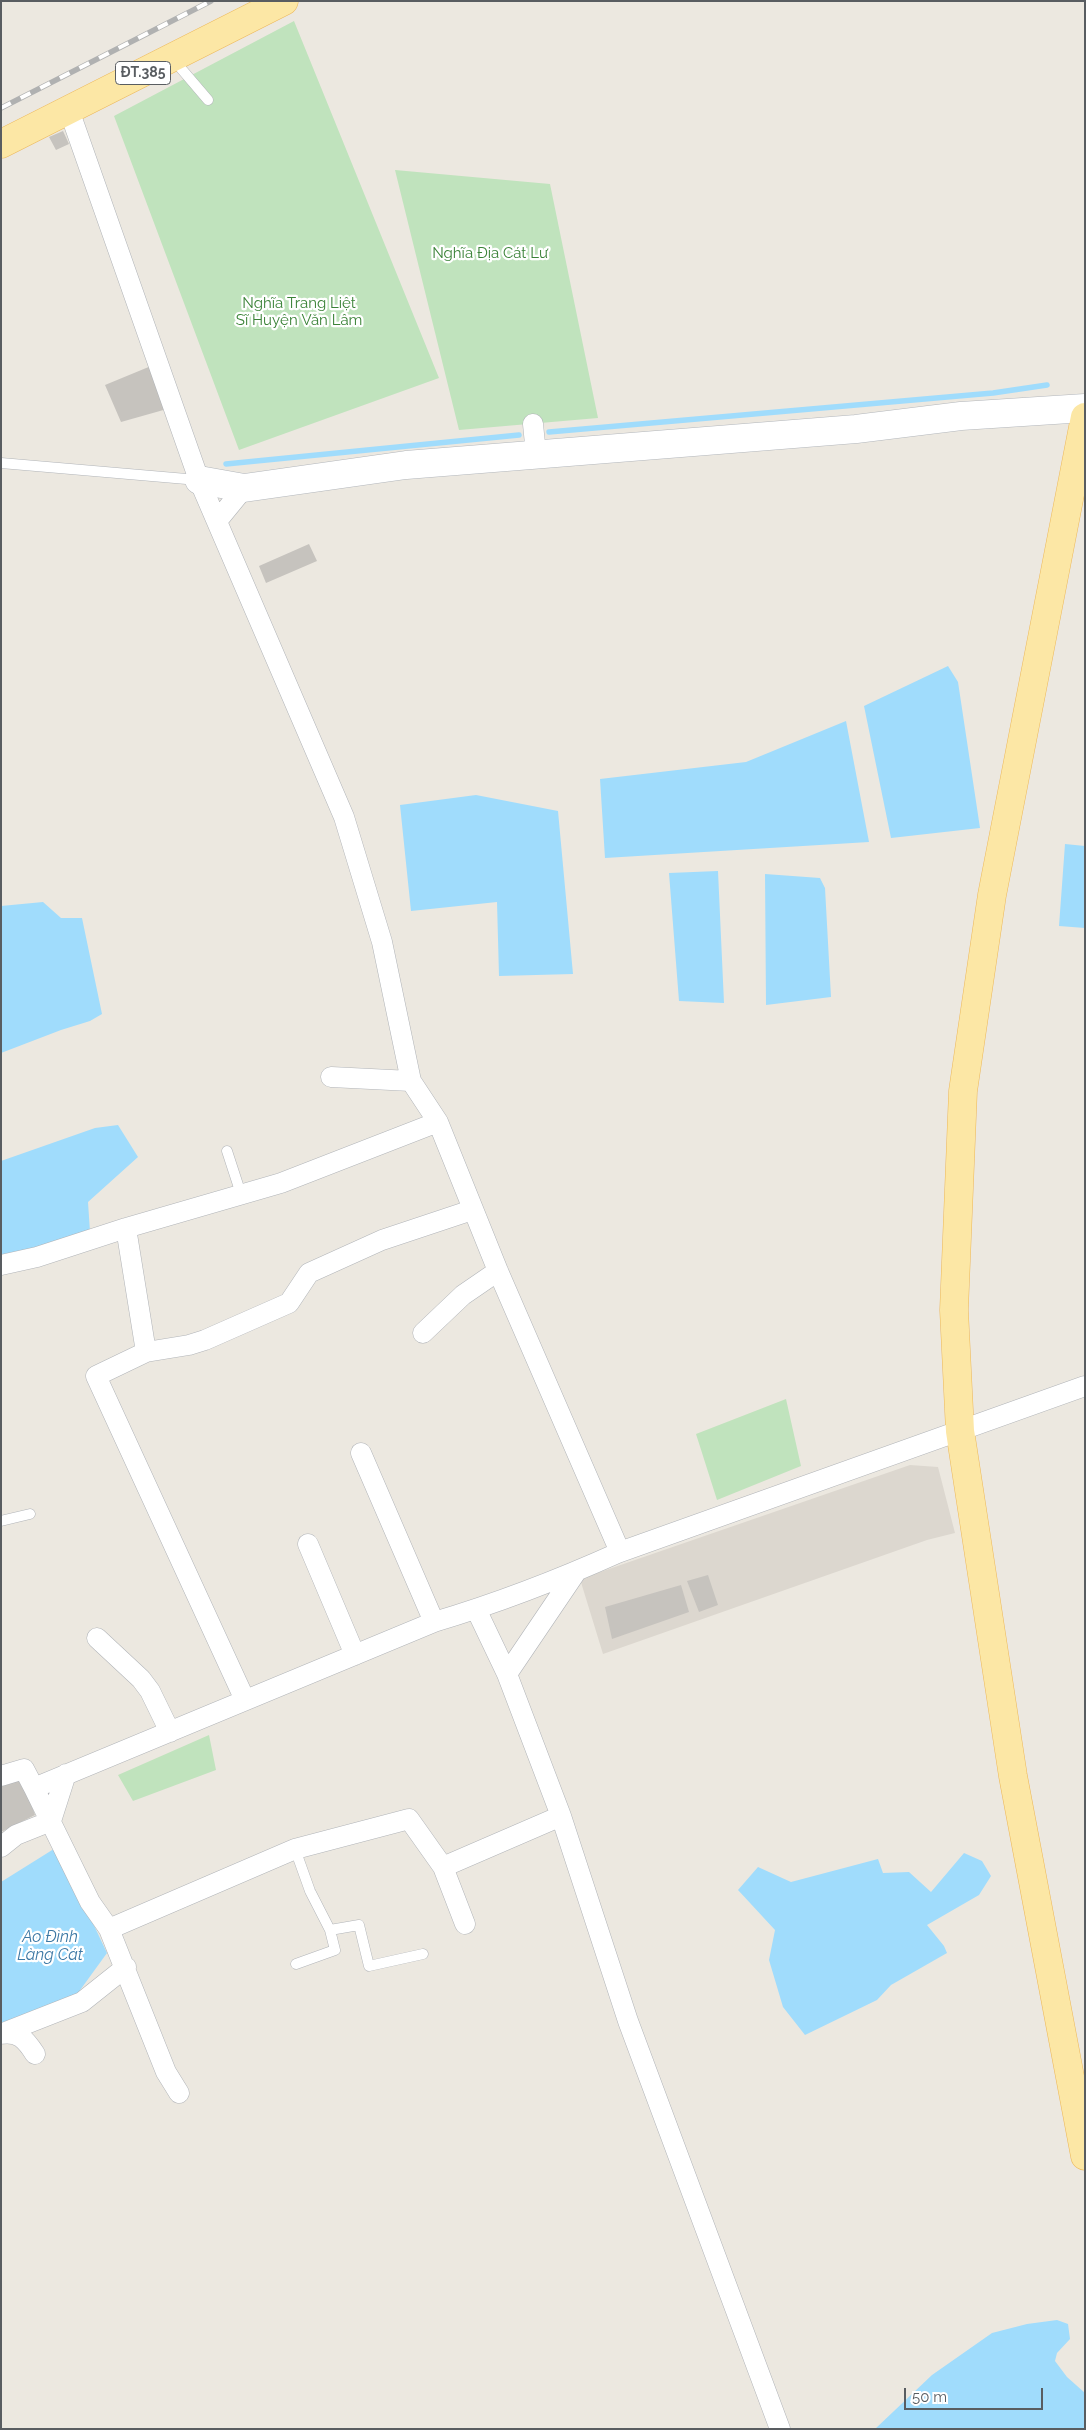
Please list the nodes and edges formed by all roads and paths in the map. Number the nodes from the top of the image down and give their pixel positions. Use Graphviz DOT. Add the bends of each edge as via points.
graph roads {
  1 [pos="284,1"];
  2 [pos="172,58"];
  3 [pos="208,100"];
  4 [pos="69,110"];
  5 [pos="1,144"];
  6 [pos="1085,408"];
  7 [pos="1085,417"];
  8 [pos="533,424"];
  9 [pos="536,454"];
  10 [pos="1,463"];
  11 [pos="199,480"];
  12 [pos="244,488"];
  13 [pos="217,521"];
  14 [pos="331,1076"];
  15 [pos="411,1081"];
  16 [pos="438,1122"];
  17 [pos="227,1151"];
  18 [pos="241,1194"];
  19 [pos="472,1210"];
  20 [pos="126,1228"];
  21 [pos="1,1265"];
  22 [pos="498,1271"];
  23 [pos="423,1333"];
  24 [pos="146,1352"];
  25 [pos="1085,1386"];
  26 [pos="960,1431"];
  27 [pos="361,1453"];
  28 [pos="30,1514"];
  29 [pos="1,1520"];
  30 [pos="308,1544"];
  31 [pos="620,1552"];
  32 [pos="576,1572"];
  33 [pos="476,1609"];
  34 [pos="434,1622"];
  35 [pos="97,1638"];
  36 [pos="355,1655"];
  37 [pos="507,1674"];
  38 [pos="245,1700"];
  39 [pos="170,1732"];
  40 [pos="66,1774"];
  41 [pos="1,1776"];
  42 [pos="34,1788"];
  43 [pos="561,1816"];
  44 [pos="51,1821"];
  45 [pos="1,1847"];
  46 [pos="295,1848"];
  47 [pos="443,1867"];
  48 [pos="465,1924"];
  49 [pos="109,1929"];
  50 [pos="330,1930"];
  51 [pos="424,1954"];
  52 [pos="296,1964"];
  53 [pos="126,1967"];
  54 [pos="2,2034"];
  55 [pos="35,2054"];
  56 [pos="179,2093"];
  57 [pos="1085,2156"];
  58 [pos="780,2429"];
  1 -- 2 [label="main road, ĐT.385"];
  2 -- 3 [label="lane"];
  2 -- 4 [label="main road, ĐT.385"];
  4 -- 5 [label="main road, ĐT.385"];
  4 -- 11 [label="street"];
  6 -- 9 [label="main road"];
  7 -- 26 [label="main road" via="992,895 963,1092 954,1310"];
  8 -- 9 [label="street"];
  9 -- 12 [label="main road" via="378,469"];
  10 -- 11 [label="lane"];
  11 -- 12 [label="main road"];
  11 -- 13 [label="street"];
  12 -- 13 [label="street"];
  13 -- 15 [label="street" via="344,817 382,942"];
  14 -- 15 [label="street"];
  15 -- 16 [label="street"];
  16 -- 18 [label="street" via="281,1183"];
  16 -- 19 [label="street"];
  17 -- 18 [label="lane"];
  18 -- 20 [label="street"];
  19 -- 22 [label="street"];
  19 -- 24 [label="street" via="382,1240 308,1273 289,1303 205,1340"];
  20 -- 21 [label="street" via="46,1255"];
  20 -- 24 [label="street"];
  22 -- 23 [label="street" via="463,1295"];
  22 -- 31 [label="street"];
  24 -- 38 [label="street" via="96,1376"];
  25 -- 26 [label="street"];
  26 -- 31 [label="street" via="728,1521"];
  26 -- 57 [label="main road" via="1013,1776"];
  27 -- 34 [label="street"];
  28 -- 29 [label="lane"];
  30 -- 36 [label="street"];
  31 -- 32 [label="street"];
  32 -- 33 [label="street"];
  32 -- 37 [label="street"];
  33 -- 34 [label="street"];
  33 -- 37 [label="street"];
  34 -- 36 [label="street"];
  35 -- 39 [label="street" via="141,1679"];
  36 -- 38 [label="street"];
  37 -- 43 [label="street"];
  38 -- 39 [label="street"];
  39 -- 40 [label="street"];
  40 -- 42 [label="street"];
  40 -- 44 [label="street"];
  41 -- 42 [label="street" via="24,1769"];
  42 -- 44 [label="street"];
  43 -- 47 [label="street"];
  43 -- 58 [label="street" via="631,2030"];
  44 -- 45 [label="street" via="16,1835"];
  44 -- 49 [label="street" via="90,1902"];
  46 -- 47 [label="street" via="409,1819"];
  46 -- 49 [label="street"];
  46 -- 50 [label="lane" via="310,1891"];
  47 -- 48 [label="street"];
  49 -- 53 [label="street"];
  50 -- 51 [label="lane" via="359,1925 369,1966"];
  50 -- 52 [label="lane" via="335,1950"];
  53 -- 54 [label="street" via="82,2002"];
  53 -- 56 [label="street" via="166,2072"];
  54 -- 55 [label="street" via="16,2034 25,2039"];
}
